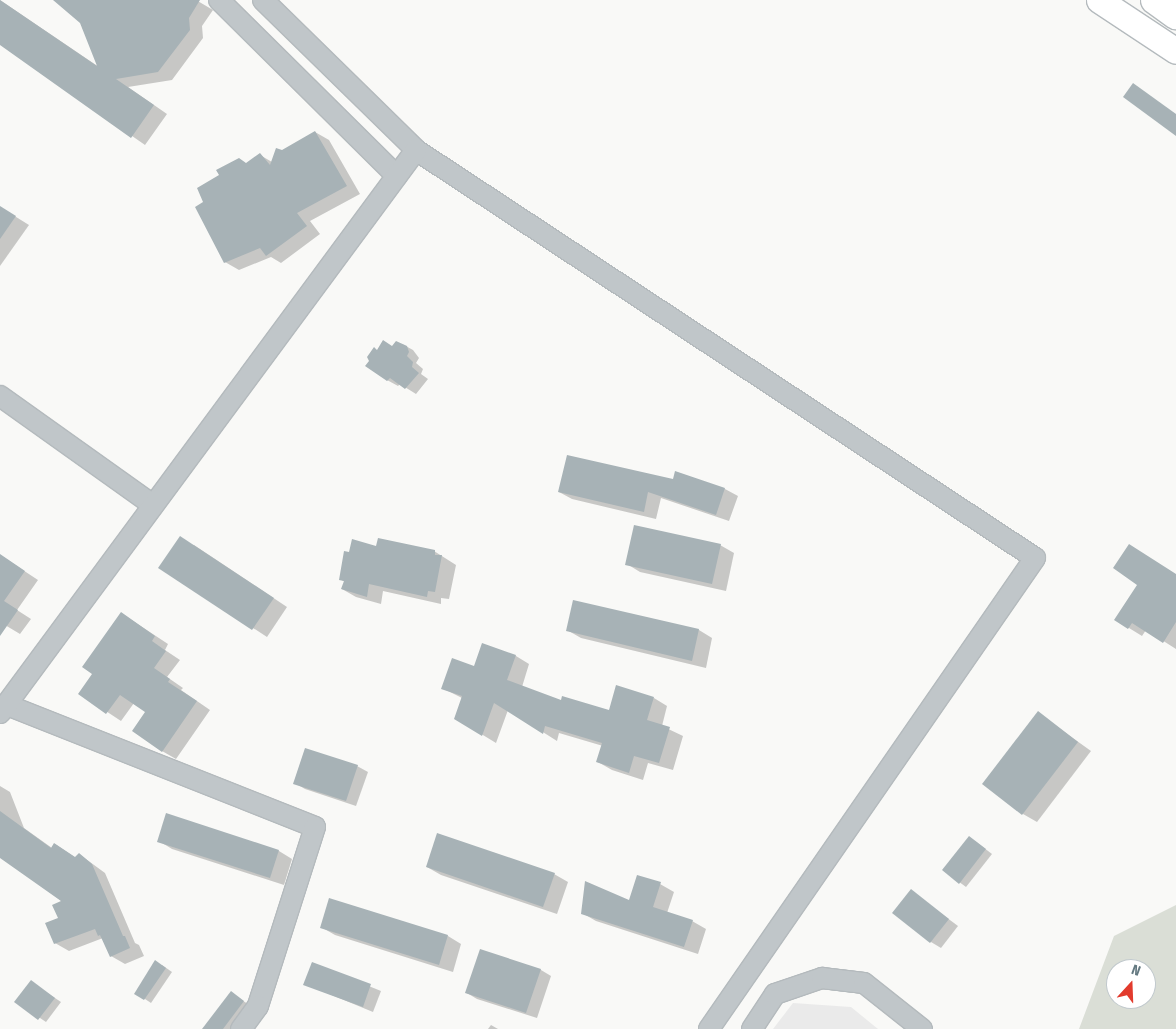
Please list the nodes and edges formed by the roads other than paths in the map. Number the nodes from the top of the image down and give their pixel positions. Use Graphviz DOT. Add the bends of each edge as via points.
graph roads {
  1 [pos="220,0"];
  2 [pos="263,0"];
  3 [pos="1099,0"];
  4 [pos="1155,0"];
  5 [pos="1176,14"];
  6 [pos="1176,51"];
  7 [pos="416,150"];
  8 [pos="398,176"];
  9 [pos="0,396"];
  10 [pos="153,505"];
  11 [pos="3,709"];
  12 [pos="241,1029"];
  13 [pos="709,1029"];
  14 [pos="752,1029"];
  15 [pos="922,1029"];
  1 -- 8 [label="street"];
  2 -- 7 [label="street"];
  3 -- 6 [label="main road"];
  4 -- 5 [label="highway"];
  7 -- 8 [label="street"];
  7 -- 13 [label="street" via="1035,558"];
  8 -- 10 [label="street"];
  9 -- 10 [label="street"];
  10 -- 11 [label="street"];
  11 -- 12 [label="street" via="316,828 258,1006"];
  14 -- 15 [label="street" via="776,994 822,978 864,983"];
}
